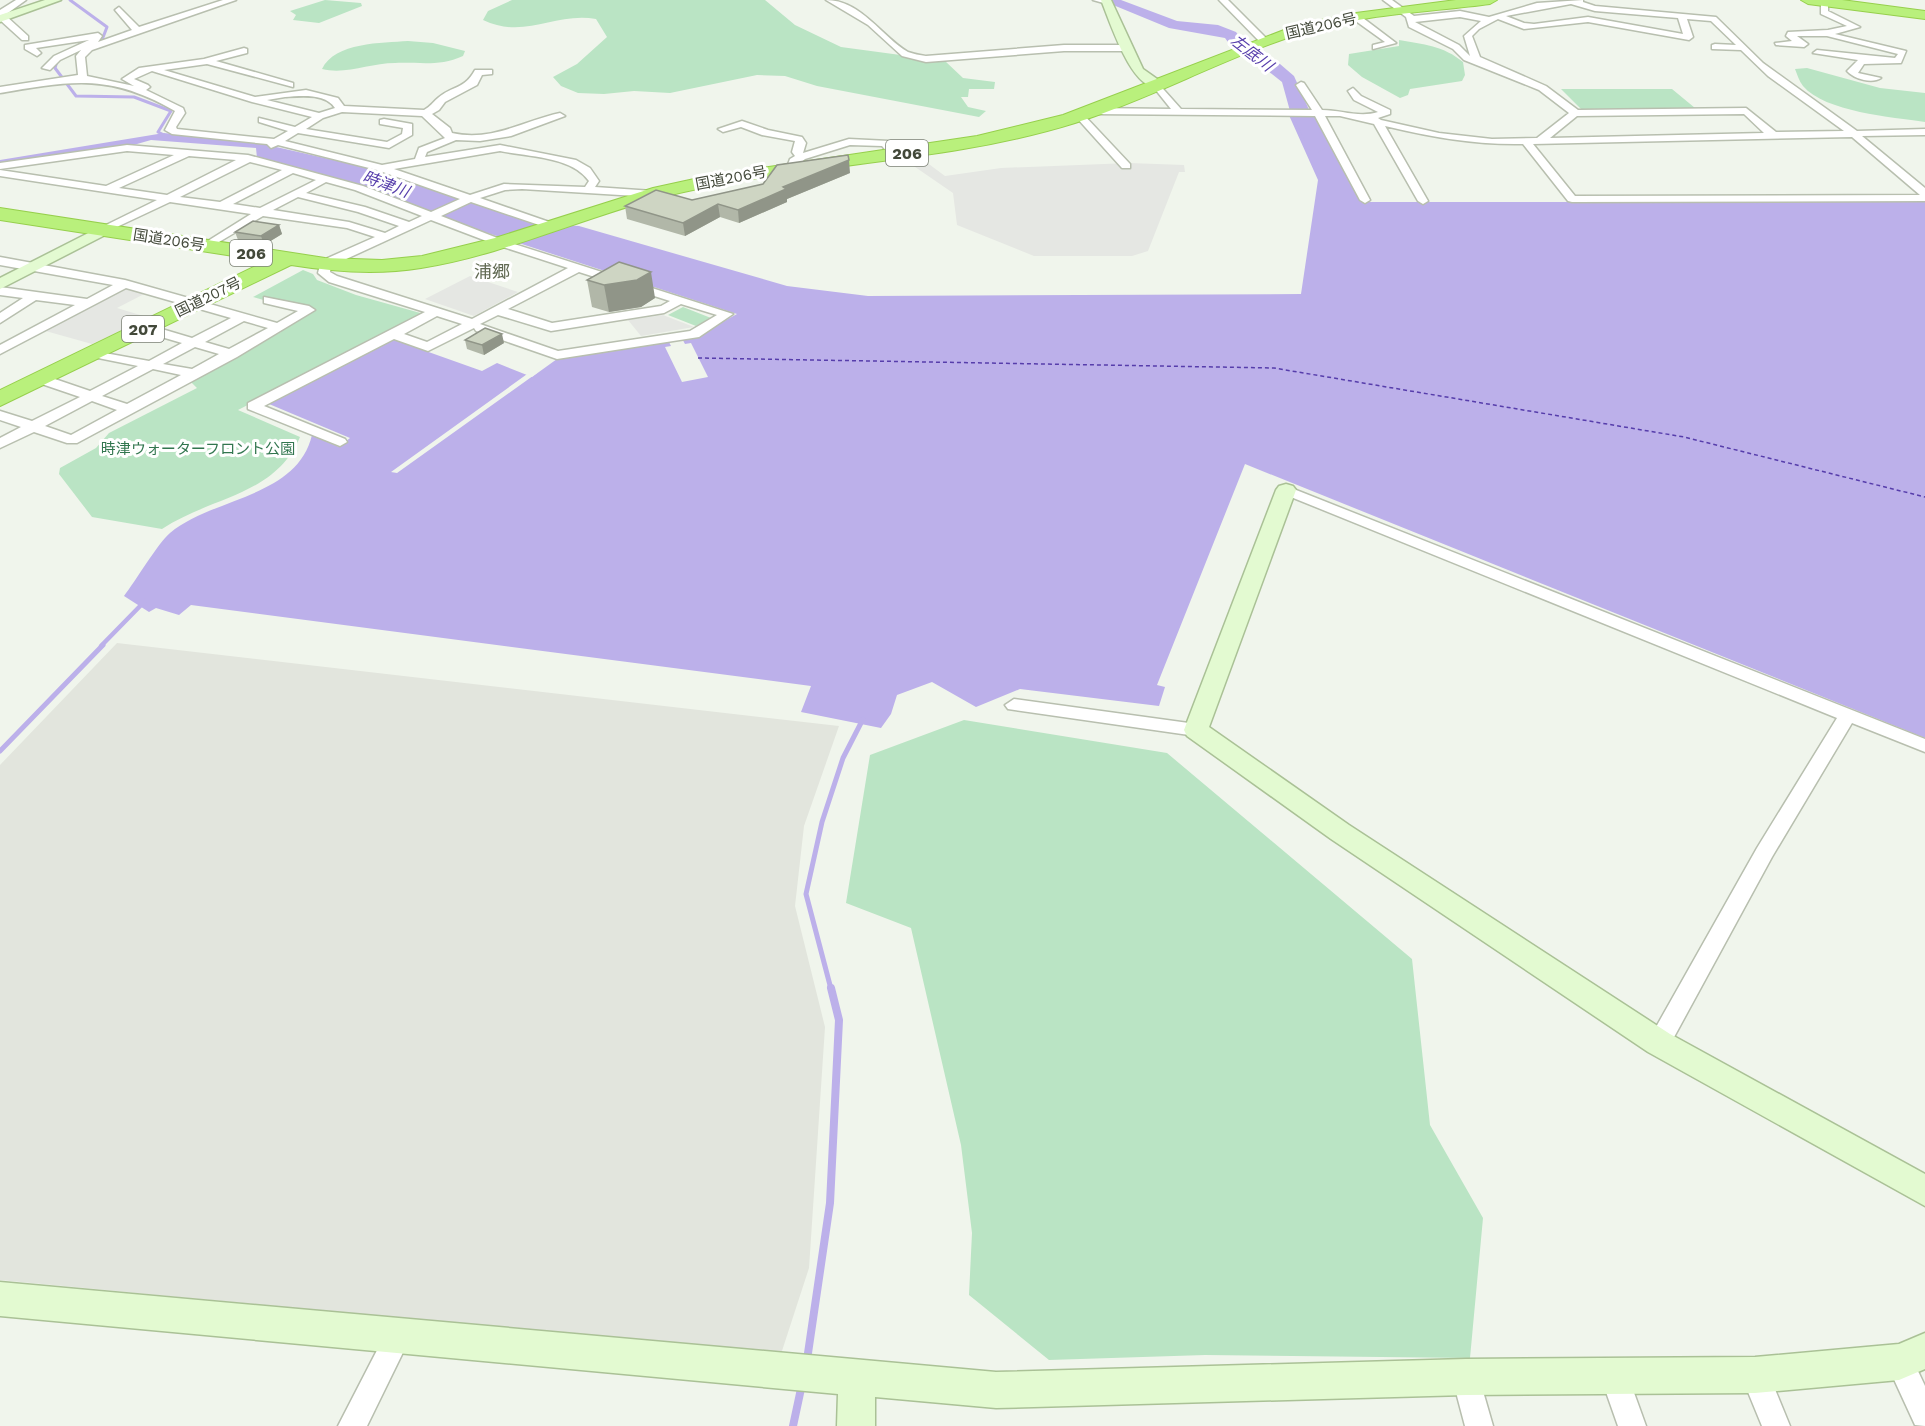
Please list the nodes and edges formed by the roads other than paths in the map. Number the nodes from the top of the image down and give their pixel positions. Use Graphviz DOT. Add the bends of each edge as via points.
graph roads {
  1 [pos="22,0"];
  2 [pos="56,0"];
  3 [pos="232,0"];
  4 [pos="830,0"];
  5 [pos="1223,0"];
  6 [pos="1387,0"];
  7 [pos="1490,0"];
  8 [pos="1593,0"];
  9 [pos="1808,0"];
  10 [pos="217,1"];
  11 [pos="1569,1"];
  12 [pos="1104,2"];
  13 [pos="1824,2"];
  14 [pos="1859,3"];
  15 [pos="175,4"];
  16 [pos="119,10"];
  17 [pos="191,12"];
  18 [pos="1641,12"];
  19 [pos="1681,15"];
  20 [pos="1925,15"];
  21 [pos="1,16"];
  22 [pos="1408,16"];
  23 [pos="1356,17"];
  24 [pos="1497,18"];
  25 [pos="1479,27"];
  26 [pos="1490,30"];
  27 [pos="1645,30"];
  28 [pos="139,32"];
  29 [pos="1830,33"];
  30 [pos="1790,36"];
  31 [pos="25,38"];
  32 [pos="1870,40"];
  33 [pos="1858,42"];
  34 [pos="1715,46"];
  35 [pos="1249,47"];
  36 [pos="1376,47"];
  37 [pos="1127,48"];
  38 [pos="1740,48"];
  39 [pos="244,51"];
  40 [pos="37,53"];
  41 [pos="214,53"];
  42 [pos="1817,53"];
  43 [pos="233,54"];
  44 [pos="1477,60"];
  45 [pos="207,61"];
  46 [pos="1888,61"];
  47 [pos="48,68"];
  48 [pos="151,69"];
  49 [pos="489,72"];
  50 [pos="83,78"];
  51 [pos="1876,78"];
  52 [pos="1156,84"];
  53 [pos="290,85"];
  54 [pos="1301,85"];
  55 [pos="0,90"];
  56 [pos="1353,91"];
  57 [pos="345,93"];
  58 [pos="255,100"];
  59 [pos="169,103"];
  60 [pos="340,106"];
  61 [pos="1177,110"];
  62 [pos="376,111"];
  63 [pos="1316,112"];
  64 [pos="425,113"];
  65 [pos="1085,113"];
  66 [pos="1575,113"];
  67 [pos="320,116"];
  68 [pos="560,116"];
  69 [pos="262,120"];
  70 [pos="1372,120"];
  71 [pos="723,129"];
  72 [pos="296,130"];
  73 [pos="1925,132"];
  74 [pos="1855,134"];
  75 [pos="498,135"];
  76 [pos="1774,136"];
  77 [pos="453,138"];
  78 [pos="1526,142"];
  79 [pos="1538,142"];
  80 [pos="275,143"];
  81 [pos="500,148"];
  82 [pos="187,153"];
  83 [pos="248,158"];
  84 [pos="423,161"];
  85 [pos="797,162"];
  86 [pos="0,166"];
  87 [pos="1126,166"];
  88 [pos="381,168"];
  89 [pos="291,170"];
  90 [pos="0,173"];
  91 [pos="322,180"];
  92 [pos="107,189"];
  93 [pos="588,190"];
  94 [pos="1925,193"];
  95 [pos="297,194"];
  96 [pos="653,194"];
  97 [pos="473,197"];
  98 [pos="167,198"];
  99 [pos="1925,198"];
  100 [pos="1365,200"];
  101 [pos="1423,201"];
  102 [pos="221,206"];
  103 [pos="261,212"];
  104 [pos="0,214"];
  105 [pos="432,216"];
  106 [pos="560,223"];
  107 [pos="410,226"];
  108 [pos="104,230"];
  109 [pos="386,237"];
  110 [pos="501,243"];
  111 [pos="207,246"];
  112 [pos="287,259"];
  113 [pos="0,261"];
  114 [pos="325,264"];
  115 [pos="32,266"];
  116 [pos="577,268"];
  117 [pos="0,284"];
  118 [pos="125,284"];
  119 [pos="0,291"];
  120 [pos="34,296"];
  121 [pos="268,300"];
  122 [pos="680,300"];
  123 [pos="87,303"];
  124 [pos="197,303"];
  125 [pos="497,310"];
  126 [pos="437,311"];
  127 [pos="242,317"];
  128 [pos="0,319"];
  129 [pos="472,323"];
  130 [pos="279,327"];
  131 [pos="145,328"];
  132 [pos="393,334"];
  133 [pos="193,342"];
  134 [pos="0,350"];
  135 [pos="93,353"];
  136 [pos="232,354"];
  137 [pos="150,365"];
  138 [pos="195,374"];
  139 [pos="41,379"];
  140 [pos="92,395"];
  141 [pos="0,399"];
  142 [pos="128,409"];
  143 [pos="0,415"];
  144 [pos="32,427"];
  145 [pos="340,442"];
  146 [pos="0,444"];
  147 [pos="1287,490"];
  148 [pos="1014,705"];
  149 [pos="1847,716"];
  150 [pos="1196,730"];
  151 [pos="1925,746"];
  152 [pos="1659,1043"];
  153 [pos="1925,1191"];
  154 [pos="0,1299"];
  155 [pos="398,1336"];
  156 [pos="1912,1356"];
  157 [pos="1614,1375"];
  158 [pos="1755,1375"];
  159 [pos="857,1377"];
  160 [pos="1467,1377"];
  161 [pos="1925,1415"];
  162 [pos="352,1426"];
  163 [pos="856,1426"];
  164 [pos="1479,1426"];
  165 [pos="1632,1426"];
  166 [pos="1776,1426"];
  1 -- 21 [label="street"];
  2 -- 21 [label="street"];
  3 -- 10 [label="street"];
  4 -- 37 [label="street" via="871,23 906,54 926,59 1064,48"];
  5 -- 35 [label="street"];
  6 -- 22 [label="street"];
  7 -- 22 [label="highway, 国道206号 / 206"];
  8 -- 11 [label="street"];
  9 -- 13 [label="highway"];
  10 -- 17 [label="street"];
  11 -- 18 [label="street"];
  11 -- 24 [label="street" via="1535,4"];
  12 -- 37 [label="street"];
  13 -- 14 [label="highway"];
  13 -- 29 [label="street" via="1824,12 1856,27"];
  14 -- 20 [label="highway"];
  15 -- 17 [label="street"];
  16 -- 28 [label="street"];
  17 -- 28 [label="street"];
  18 -- 19 [label="street"];
  18 -- 27 [label="street"];
  19 -- 27 [label="street" via="1689,38"];
  19 -- 38 [label="street" via="1713,19 1726,28"];
  21 -- 31 [label="street"];
  22 -- 23 [label="highway, 国道206号 / 206"];
  22 -- 24 [label="street" via="1463,14"];
  22 -- 44 [label="street" via="1412,25"];
  23 -- 35 [label="highway, 国道206号 / 206" via="1302,28"];
  23 -- 36 [label="street" via="1392,43"];
  24 -- 25 [label="street"];
  24 -- 27 [label="street" via="1523,26 1601,21"];
  25 -- 26 [label="street"];
  25 -- 44 [label="street" via="1468,36"];
  28 -- 50 [label="street" via="83,52"];
  29 -- 30 [label="street"];
  29 -- 33 [label="street"];
  30 -- 30 [label="street" via="1804,43 1777,39"];
  32 -- 33 [label="street"];
  33 -- 46 [label="street" via="1903,53 1902,62"];
  34 -- 38 [label="street"];
  35 -- 52 [label="highway, 国道206号 / 206"];
  37 -- 52 [label="street" via="1138,71"];
  38 -- 74 [label="street"];
  39 -- 43 [label="street"];
  40 -- 47 [label="street" via="28,47 98,36 57,58"];
  41 -- 43 [label="street"];
  42 -- 46 [label="street"];
  43 -- 45 [label="street"];
  44 -- 66 [label="street" via="1538,87 1569,105"];
  45 -- 48 [label="street"];
  45 -- 53 [label="street"];
  46 -- 51 [label="street" via="1862,61 1852,71"];
  48 -- 58 [label="street"];
  48 -- 59 [label="street" via="135,72 127,80 174,99"];
  49 -- 64 [label="street" via="478,72 474,83"];
  50 -- 55 [label="street"];
  50 -- 59 [label="street" via="116,84"];
  52 -- 61 [label="street"];
  52 -- 65 [label="highway, 国道206号 / 206"];
  54 -- 63 [label="street"];
  56 -- 70 [label="street" via="1357,98 1387,112"];
  57 -- 60 [label="street"];
  58 -- 60 [label="street" via="275,95 316,94 328,96"];
  58 -- 67 [label="street"];
  59 -- 80 [label="street" via="180,110 170,130"];
  60 -- 62 [label="street"];
  60 -- 67 [label="street"];
  61 -- 63 [label="street"];
  61 -- 65 [label="street"];
  62 -- 64 [label="street"];
  62 -- 72 [label="street" via="362,118 408,126 407,135 388,145"];
  63 -- 70 [label="street"];
  63 -- 100 [label="street"];
  64 -- 77 [label="street"];
  65 -- 85 [label="highway, 国道206号 / 206" via="1000,136 895,154"];
  65 -- 87 [label="street"];
  66 -- 76 [label="street" via="1746,111"];
  66 -- 79 [label="street"];
  67 -- 72 [label="street"];
  68 -- 75 [label="street" via="537,121 512,134"];
  69 -- 72 [label="street"];
  70 -- 78 [label="street" via="1462,140"];
  70 -- 101 [label="street"];
  71 -- 85 [label="street" via="742,124 798,139 801,143"];
  72 -- 80 [label="street"];
  73 -- 74 [label="street"];
  74 -- 76 [label="street"];
  74 -- 94 [label="street"];
  75 -- 77 [label="street"];
  75 -- 81 [label="street"];
  76 -- 79 [label="street"];
  77 -- 84 [label="street" via="423,150 419,157"];
  78 -- 79 [label="street"];
  78 -- 99 [label="street" via="1572,199"];
  80 -- 83 [label="street"];
  80 -- 88 [label="street"];
  81 -- 84 [label="street"];
  81 -- 93 [label="street" via="579,164 594,181"];
  82 -- 83 [label="street"];
  82 -- 86 [label="street" via="127,147"];
  82 -- 92 [label="street"];
  83 -- 89 [label="street"];
  83 -- 98 [label="street"];
  84 -- 88 [label="street"];
  85 -- 96 [label="highway, 国道206号 / 206"];
  88 -- 97 [label="street"];
  89 -- 91 [label="street"];
  89 -- 102 [label="street"];
  90 -- 92 [label="street"];
  91 -- 95 [label="street"];
  91 -- 105 [label="street" via="359,188"];
  92 -- 98 [label="street"];
  93 -- 96 [label="street"];
  93 -- 97 [label="street" via="511,186"];
  95 -- 103 [label="street"];
  95 -- 107 [label="street" via="361,209"];
  96 -- 106 [label="highway, 国道206号 / 206"];
  97 -- 105 [label="street"];
  97 -- 106 [label="street"];
  98 -- 102 [label="street"];
  98 -- 108 [label="street"];
  102 -- 103 [label="street"];
  103 -- 109 [label="street" via="349,225"];
  103 -- 111 [label="street"];
  104 -- 108 [label="highway, 国道206号 / 206"];
  105 -- 107 [label="street"];
  105 -- 110 [label="street"];
  106 -- 110 [label="highway, 国道206号 / 206"];
  107 -- 109 [label="street"];
  108 -- 111 [label="highway, 国道206号 / 206"];
  108 -- 115 [label="street"];
  109 -- 114 [label="street"];
  110 -- 114 [label="highway, 国道206号 / 206" via="422,262 382,266"];
  110 -- 116 [label="street"];
  111 -- 112 [label="highway, 国道206号 / 206"];
  112 -- 114 [label="highway, 国道206号 / 206"];
  112 -- 124 [label="highway, 国道207号 / 207"];
  113 -- 115 [label="street"];
  114 -- 126 [label="street" via="324,273 333,279"];
  115 -- 117 [label="street"];
  115 -- 118 [label="street"];
  116 -- 122 [label="street"];
  116 -- 125 [label="street"];
  118 -- 123 [label="street"];
  118 -- 124 [label="street"];
  119 -- 120 [label="street"];
  120 -- 123 [label="street"];
  120 -- 128 [label="street"];
  121 -- 130 [label="street" via="309,310"];
  122 -- 125 [label="street" via="663,309 551,327"];
  122 -- 129 [label="street" via="727,314 694,334 557,355"];
  123 -- 134 [label="street"];
  124 -- 127 [label="street"];
  124 -- 131 [label="highway, 国道207号 / 207"];
  125 -- 129 [label="street"];
  126 -- 129 [label="street"];
  126 -- 132 [label="street"];
  127 -- 130 [label="street"];
  127 -- 133 [label="street"];
  129 -- 132 [label="street" via="428,347"];
  130 -- 136 [label="street"];
  131 -- 133 [label="street"];
  131 -- 135 [label="highway, 国道207号 / 207"];
  132 -- 145 [label="street" via="253,406"];
  133 -- 136 [label="street"];
  133 -- 137 [label="street"];
  135 -- 137 [label="street"];
  135 -- 139 [label="highway, 国道207号 / 207"];
  136 -- 138 [label="street"];
  137 -- 138 [label="street"];
  137 -- 140 [label="street"];
  138 -- 142 [label="street"];
  139 -- 140 [label="street"];
  139 -- 141 [label="highway, 国道207号 / 207"];
  140 -- 142 [label="street"];
  140 -- 144 [label="street"];
  142 -- 144 [label="street" via="72,440"];
  143 -- 144 [label="street"];
  144 -- 146 [label="street"];
  147 -- 149 [label="street"];
  147 -- 150 [label="street"];
  148 -- 150 [label="street"];
  149 -- 151 [label="street"];
  149 -- 152 [label="street" via="1764,853"];
  150 -- 152 [label="street" via="1340,832"];
  152 -- 153 [label="street"];
  154 -- 155 [label="street"];
  155 -- 159 [label="street"];
  155 -- 162 [label="street"];
  156 -- 158 [label="street"];
  156 -- 161 [label="street"];
  157 -- 158 [label="street"];
  157 -- 160 [label="street"];
  157 -- 165 [label="street"];
  158 -- 166 [label="street"];
  159 -- 160 [label="street" via="996,1390"];
  159 -- 163 [label="street"];
  160 -- 164 [label="street"];
}
